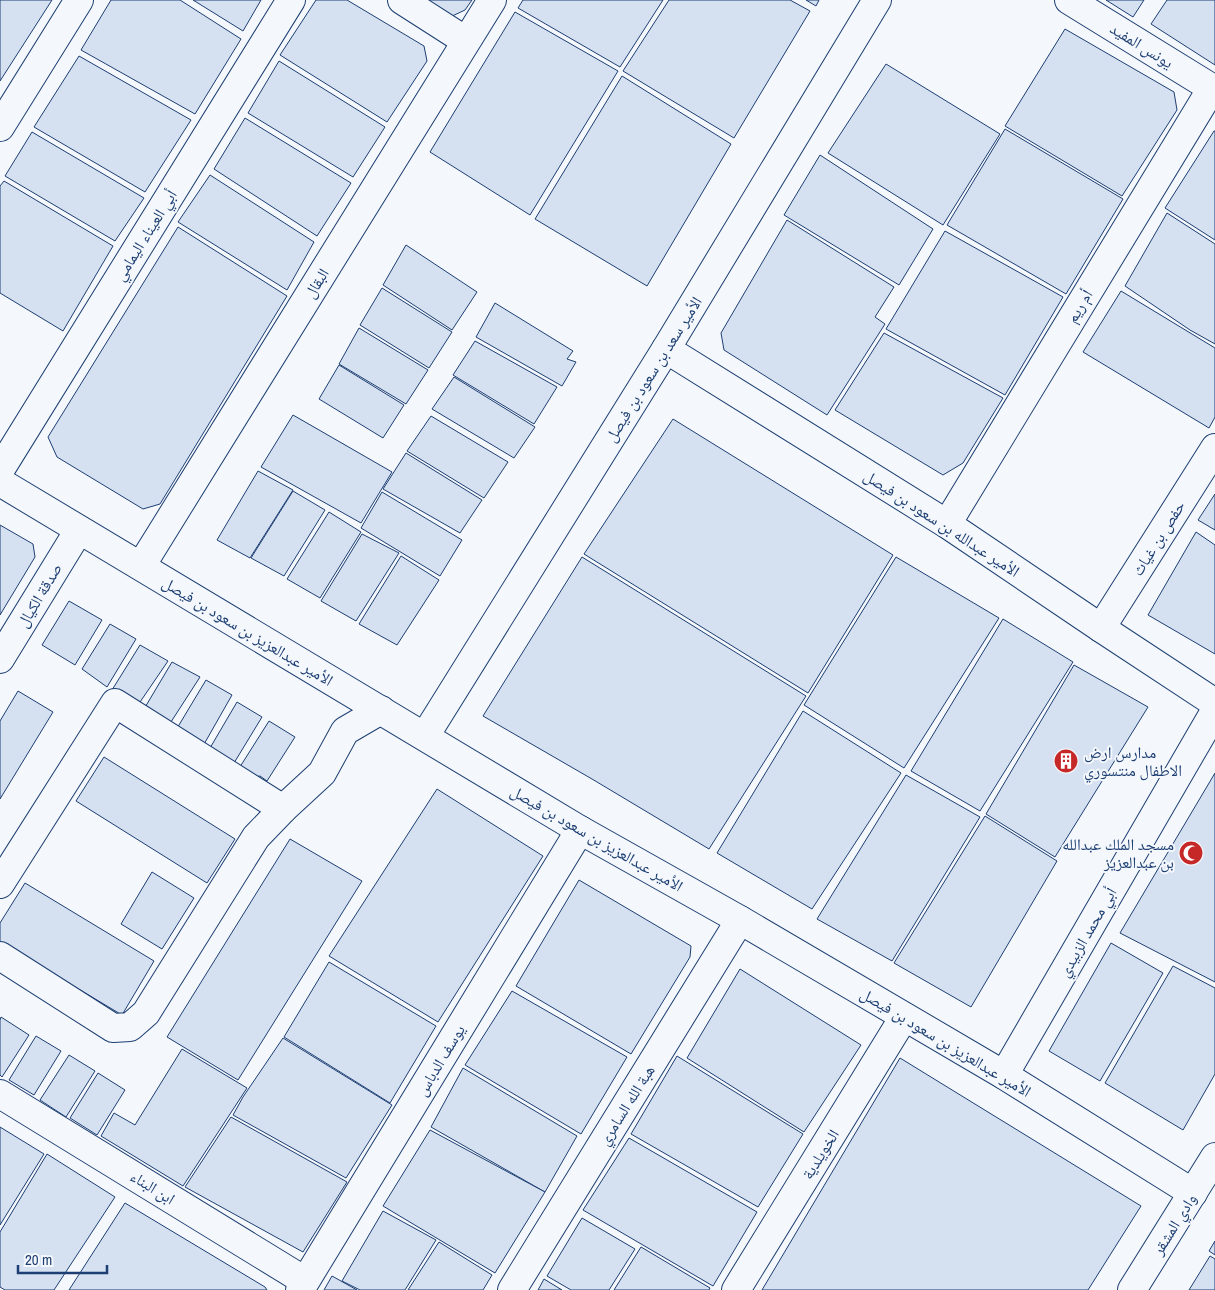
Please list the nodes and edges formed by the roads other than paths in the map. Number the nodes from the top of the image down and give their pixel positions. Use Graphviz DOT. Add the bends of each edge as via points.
graph roads {
  1 [pos="79,0"];
  2 [pos="291,0"];
  3 [pos="402,0"];
  4 [pos="492,0"];
  5 [pos="877,0"];
  6 [pos="1069,0"];
  7 [pos="466,41"];
  8 [pos="1214,89"];
  9 [pos="0,127"];
  10 [pos="666,349"];
  11 [pos="1215,448"];
  12 [pos="0,470"];
  13 [pos="0,482"];
  14 [pos="947,524"];
  15 [pos="79,530"];
  16 [pos="141,566"];
  17 [pos="1101,628"];
  18 [pos="0,659"];
  19 [pos="1215,703"];
  20 [pos="381,710"];
  21 [pos="1215,711"];
  22 [pos="425,736"];
  23 [pos="283,809"];
  24 [pos="580,830"];
  25 [pos="0,884"];
  26 [pos="740,920"];
  27 [pos="0,956"];
  28 [pos="904,1017"];
  29 [pos="1004,1075"];
  30 [pos="0,1094"];
  31 [pos="1215,1157"];
  32 [pos="1193,1193"];
  33 [pos="302,1286"];
  34 [pos="512,1290"];
  35 [pos="736,1290"];
  36 [pos="1132,1290"];
  1 -- 9 [label="street"];
  2 -- 12 [label="street, أبي العيناء اليمامي"];
  3 -- 7 [label="street"];
  4 -- 7 [label="street, البقال"];
  5 -- 10 [label="street, الأمير سعد بن سعود بن فيصل"];
  6 -- 8 [label="street, يونس المفيد"];
  7 -- 16 [label="street, البقال"];
  8 -- 14 [label="street, أم ريم"];
  10 -- 14 [label="street, الأمير عبدالله بن سعود بن فيصل"];
  10 -- 22 [label="street, الأمير سعد بن سعود بن فيصل"];
  11 -- 17 [label="street, حفص بن غياث"];
  13 -- 15 [label="street, الأمير عبدالعزيز بن سعود بن فيصل"];
  14 -- 17 [label="street, الأمير عبدالله بن سعود بن فيصل"];
  15 -- 16 [label="street, الأمير عبدالعزيز بن سعود بن فيصل"];
  15 -- 18 [label="street, صدقة الكيال"];
  16 -- 20 [label="street, الأمير عبدالعزيز بن سعود بن فيصل"];
  17 -- 19 [label="street, الأمير عبدالله بن سعود بن فيصل"];
  20 -- 22 [label="street, الأمير عبدالعزيز بن سعود بن فيصل"];
  20 -- 23 [label="street" via="345,731 322,773"];
  21 -- 29 [label="street, أبي محمد الزبيدي"];
  22 -- 24 [label="street, الأمير عبدالعزيز بن سعود بن فيصل"];
  23 -- 25 [label="street" via="115,703"];
  23 -- 27 [label="street" via="256,837 146,1014 130,1027 113,1028"];
  24 -- 26 [label="street, الأمير عبدالعزيز بن سعود بن فيصل"];
  24 -- 33 [label="street, يوسف الدباس"];
  26 -- 28 [label="street, الأمير عبدالعزيز بن سعود بن فيصل"];
  26 -- 34 [label="street, هبة الله السامري"];
  28 -- 29 [label="street, الأمير عبدالعزيز بن سعود بن فيصل"];
  28 -- 35 [label="street, الخويلدية"];
  29 -- 32 [label="street, الأمير عبدالعزيز بن سعود بن فيصل"];
  30 -- 33 [label="street, ابن البناء"];
  31 -- 32 [label="street, وادي المشقر"];
  32 -- 36 [label="street, وادي المشقر"];
}
